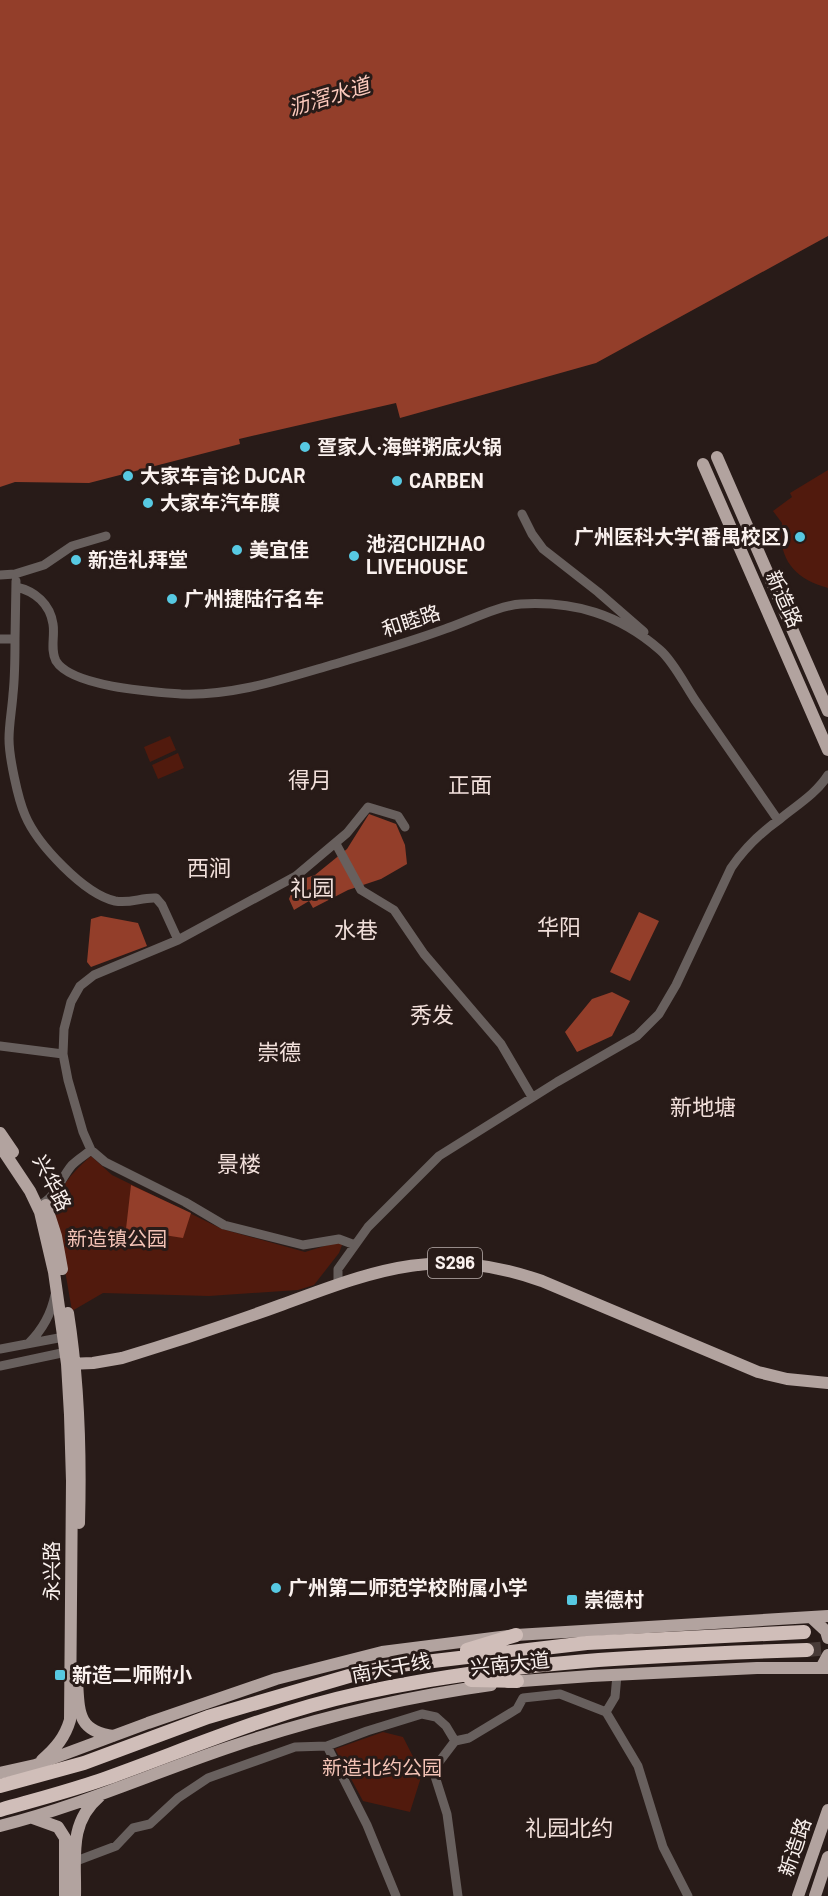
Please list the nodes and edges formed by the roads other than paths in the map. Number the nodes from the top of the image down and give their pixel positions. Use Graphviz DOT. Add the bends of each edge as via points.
graph roads {
  1 [pos="717,457"];
  2 [pos="703,464"];
  3 [pos="522,514"];
  4 [pos="106,536"];
  5 [pos="15,574"];
  6 [pos="0,575"];
  7 [pos="16,587"];
  8 [pos="0,639"];
  9 [pos="15,639"];
  10 [pos="662,651"];
  11 [pos="828,711"];
  12 [pos="828,750"];
  13 [pos="828,775"];
  14 [pos="828,791"];
  15 [pos="812,795"];
  16 [pos="778,820"];
  17 [pos="405,827"];
  18 [pos="336,844"];
  19 [pos="178,940"];
  20 [pos="0,1046"];
  21 [pos="63,1054"];
  22 [pos="532,1097"];
  23 [pos="0,1133"];
  24 [pos="0,1146"];
  25 [pos="91,1150"];
  26 [pos="41,1204"];
  27 [pos="355,1245"];
  28 [pos="338,1283"];
  29 [pos="57,1287"];
  30 [pos="67,1336"];
  31 [pos="29,1343"];
  32 [pos="0,1349"];
  33 [pos="70,1357"];
  34 [pos="0,1366"];
  35 [pos="828,1383"];
  36 [pos="828,1616"];
  37 [pos="812,1617"];
  38 [pos="804,1632"];
  39 [pos="516,1635"];
  40 [pos="828,1638"];
  41 [pos="807,1650"];
  42 [pos="828,1655"];
  43 [pos="434,1659"];
  44 [pos="825,1668"];
  45 [pos="616,1675"];
  46 [pos="430,1679"];
  47 [pos="517,1681"];
  48 [pos="606,1712"];
  49 [pos="115,1736"];
  50 [pos="456,1741"];
  51 [pos="327,1746"];
  52 [pos="35,1765"];
  53 [pos="0,1773"];
  54 [pos="0,1786"];
  55 [pos="103,1794"];
  56 [pos="0,1810"];
  57 [pos="828,1810"];
  58 [pos="33,1818"];
  59 [pos="0,1826"];
  60 [pos="828,1857"];
  61 [pos="71,1863"];
  62 [pos="65,1896"];
  63 [pos="75,1896"];
  64 [pos="396,1896"];
  65 [pos="458,1896"];
  66 [pos="688,1896"];
  67 [pos="798,1896"];
  68 [pos="815,1896"];
  1 -- 11 [label="main road, 新造路"];
  2 -- 12 [label="main road, 新造路"];
  3 -- 10 [label="street" via="543,549 634,622"];
  4 -- 5 [label="street" via="72,546 44,566"];
  5 -- 6 [label="street"];
  5 -- 7 [label="street"];
  7 -- 9 [label="street"];
  7 -- 10 [label="street, 和睦路" via="28,589 48,608 53,624 53,649 57,661 66,669 88,681 181,694 217,694 267,684 518,603 566,604 592,610 629,627"];
  8 -- 9 [label="street"];
  9 -- 19 [label="street" via="9,740 25,815 62,867 87,886 114,901 156,898"];
  10 -- 16 [label="street, 和睦路"];
  13 -- 15 [label="street"];
  14 -- 15 [label="street"];
  15 -- 16 [label="street"];
  16 -- 22 [label="street" via="731,868 659,1014 637,1036"];
  17 -- 18 [label="street" via="398,816 368,807"];
  18 -- 19 [label="street" via="296,876"];
  18 -- 22 [label="street" via="361,890 394,910 423,954 501,1044"];
  19 -- 21 [label="street" via="94,975 80,986 64,1029"];
  20 -- 21 [label="street"];
  21 -- 25 [label="street" via="76,1111"];
  22 -- 27 [label="street" via="439,1156"];
  23 -- 26 [label="main road, 兴华路" via="28,1173"];
  24 -- 26 [label="main road, 兴华路"];
  25 -- 26 [label="street" via="74,1163 53,1196"];
  25 -- 27 [label="street" via="105,1162 224,1225 303,1245 339,1239"];
  26 -- 29 [label="main road, 兴华路"];
  26 -- 30 [label="main road, 兴华路" via="58,1248"];
  27 -- 28 [label="street" via="338,1269"];
  28 -- 33 [label="main road, S296" via="141,1353 93,1364"];
  28 -- 35 [label="main road, S296" via="416,1265 489,1266 551,1285 758,1372"];
  29 -- 30 [label="main road, 兴华路"];
  29 -- 31 [label="street" via="51,1312"];
  30 -- 31 [label="street"];
  30 -- 33 [label="main road, 兴华路"];
  31 -- 32 [label="street"];
  33 -- 34 [label="street"];
  33 -- 49 [label="main road, 永兴路" via="81,1460 77,1676 80,1715 90,1729"];
  33 -- 52 [label="main road, 永兴路" via="70,1720 55,1749"];
  36 -- 37 [label="main road, 兴南大道"];
  37 -- 39 [label="main road, 兴南大道"];
  37 -- 40 [label="main road"];
  38 -- 43 [label="highway, 南大干线" via="587,1643"];
  39 -- 43 [label="highway"];
  39 -- 49 [label="main road, 兴南大道" via="382,1652 276,1680"];
  41 -- 46 [label="highway, 南大干线" via="647,1655"];
  42 -- 44 [label="main road"];
  43 -- 54 [label="highway, 南大干线" via="316,1685 208,1717 84,1764"];
  44 -- 45 [label="main road, 兴南大道"];
  45 -- 47 [label="main road, 兴南大道"];
  45 -- 48 [label="street" via="615,1697"];
  46 -- 47 [label="highway"];
  46 -- 56 [label="highway, 南大干线" via="298,1709 101,1780"];
  47 -- 55 [label="main road, 兴南大道" via="442,1691 298,1725"];
  48 -- 50 [label="street" via="560,1694 523,1698 517,1709 469,1738"];
  48 -- 66 [label="street" via="638,1766 663,1847"];
  49 -- 52 [label="main road, 兴南大道"];
  50 -- 51 [label="street" via="436,1717 422,1714"];
  50 -- 65 [label="street" via="433,1770 447,1814"];
  51 -- 61 [label="street" via="295,1747 208,1778 150,1824 133,1828 116,1846"];
  51 -- 64 [label="street" via="367,1825"];
  52 -- 53 [label="main road, 兴南大道"];
  55 -- 58 [label="main road, 兴南大道"];
  55 -- 61 [label="main road" via="81,1817"];
  57 -- 67 [label="main road, 新造路"];
  58 -- 59 [label="main road, 兴南大道"];
  58 -- 61 [label="main road" via="58,1827"];
  60 -- 68 [label="main road, 新造路"];
  61 -- 62 [label="main road"];
  61 -- 63 [label="main road"];
}
